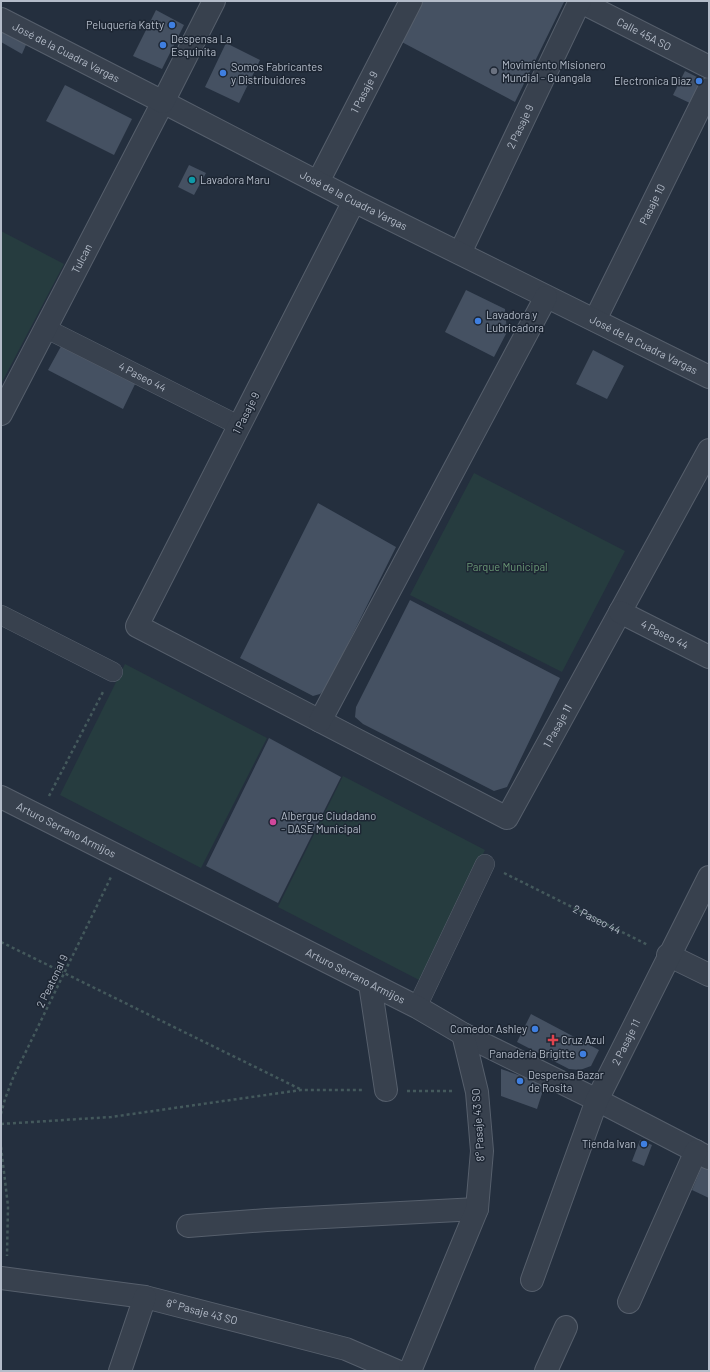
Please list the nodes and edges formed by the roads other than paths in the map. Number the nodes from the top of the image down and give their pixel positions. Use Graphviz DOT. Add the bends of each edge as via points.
graph roads {
  1 [pos="214,1"];
  2 [pos="411,1"];
  3 [pos="580,1"];
  4 [pos="1,19"];
  5 [pos="709,67"];
  6 [pos="709,89"];
  7 [pos="163,102"];
  8 [pos="318,182"];
  9 [pos="354,201"];
  10 [pos="460,253"];
  11 [pos="546,297"];
  12 [pos="595,320"];
  13 [pos="45,328"];
  14 [pos="709,377"];
  15 [pos="1,414"];
  16 [pos="240,426"];
  17 [pos="709,450"];
  18 [pos="620,612"];
  19 [pos="1,615"];
  20 [pos="709,658"];
  21 [pos="113,672"];
  22 [pos="320,722"];
  23 [pos="1,797"];
  24 [pos="485,864"];
  25 [pos="709,877"];
  26 [pos="668,955"];
  27 [pos="709,975"];
  28 [pos="370,984"];
  29 [pos="417,1007"];
  30 [pos="462,1034"];
  31 [pos="386,1090"];
  32 [pos="597,1100"];
  33 [pos="702,1154"];
  34 [pos="477,1209"];
  35 [pos="188,1226"];
  36 [pos="4,1279"];
  37 [pos="532,1280"];
  38 [pos="145,1297"];
  39 [pos="629,1302"];
  40 [pos="566,1327"];
  41 [pos="120,1371"];
  42 [pos="398,1371"];
  43 [pos="410,1371"];
  44 [pos="546,1371"];
  1 -- 7 [label="street, Tulcan"];
  2 -- 8 [label="street, 1 Pasaje 9"];
  3 -- 5 [label="street, Calle 45A SO"];
  3 -- 10 [label="street, 2 Pasaje 9"];
  4 -- 7 [label="street, José de la Cuadra Vargas"];
  6 -- 12 [label="street, Pasaje 10"];
  7 -- 8 [label="street, José de la Cuadra Vargas"];
  7 -- 13 [label="street, Tulcan"];
  8 -- 9 [label="street, José de la Cuadra Vargas"];
  9 -- 10 [label="street, José de la Cuadra Vargas"];
  9 -- 16 [label="street, 1 Pasaje 9"];
  10 -- 11 [label="street, José de la Cuadra Vargas"];
  11 -- 12 [label="street, José de la Cuadra Vargas"];
  11 -- 22 [label="street"];
  12 -- 14 [label="street, José de la Cuadra Vargas"];
  13 -- 15 [label="street, Tulcan"];
  13 -- 16 [label="street, 4 Paseo 44"];
  16 -- 22 [label="street, 1 Pasaje 9" via="137,626"];
  17 -- 18 [label="street, 1 Pasaje 11"];
  18 -- 20 [label="street, 4 Paseo 44"];
  18 -- 22 [label="street, 1 Pasaje 11" via="507,818"];
  19 -- 21 [label="street"];
  23 -- 28 [label="street, Arturo Serrano Armijos"];
  24 -- 29 [label="street"];
  25 -- 26 [label="street, 2 Pasaje 11"];
  26 -- 27 [label="street"];
  26 -- 32 [label="street, 2 Pasaje 11"];
  28 -- 29 [label="street, Arturo Serrano Armijos"];
  28 -- 31 [label="street"];
  29 -- 30 [label="street, Arturo Serrano Armijos"];
  30 -- 32 [label="street, Arturo Serrano Armijos"];
  30 -- 34 [label="street, 8° Pasaje 43 SO" via="477,1092 482,1151"];
  32 -- 33 [label="street, Arturo Serrano Armijos"];
  32 -- 37 [label="street, 2 Pasaje 11"];
  33 -- 39 [label="street"];
  34 -- 35 [label="street"];
  34 -- 43 [label="street, 8° Pasaje 43 SO"];
  36 -- 38 [label="street, 8° Pasaje 43 SO"];
  38 -- 41 [label="street"];
  38 -- 42 [label="street, 8° Pasaje 43 SO" via="346,1349"];
  40 -- 44 [label="street"];
}
